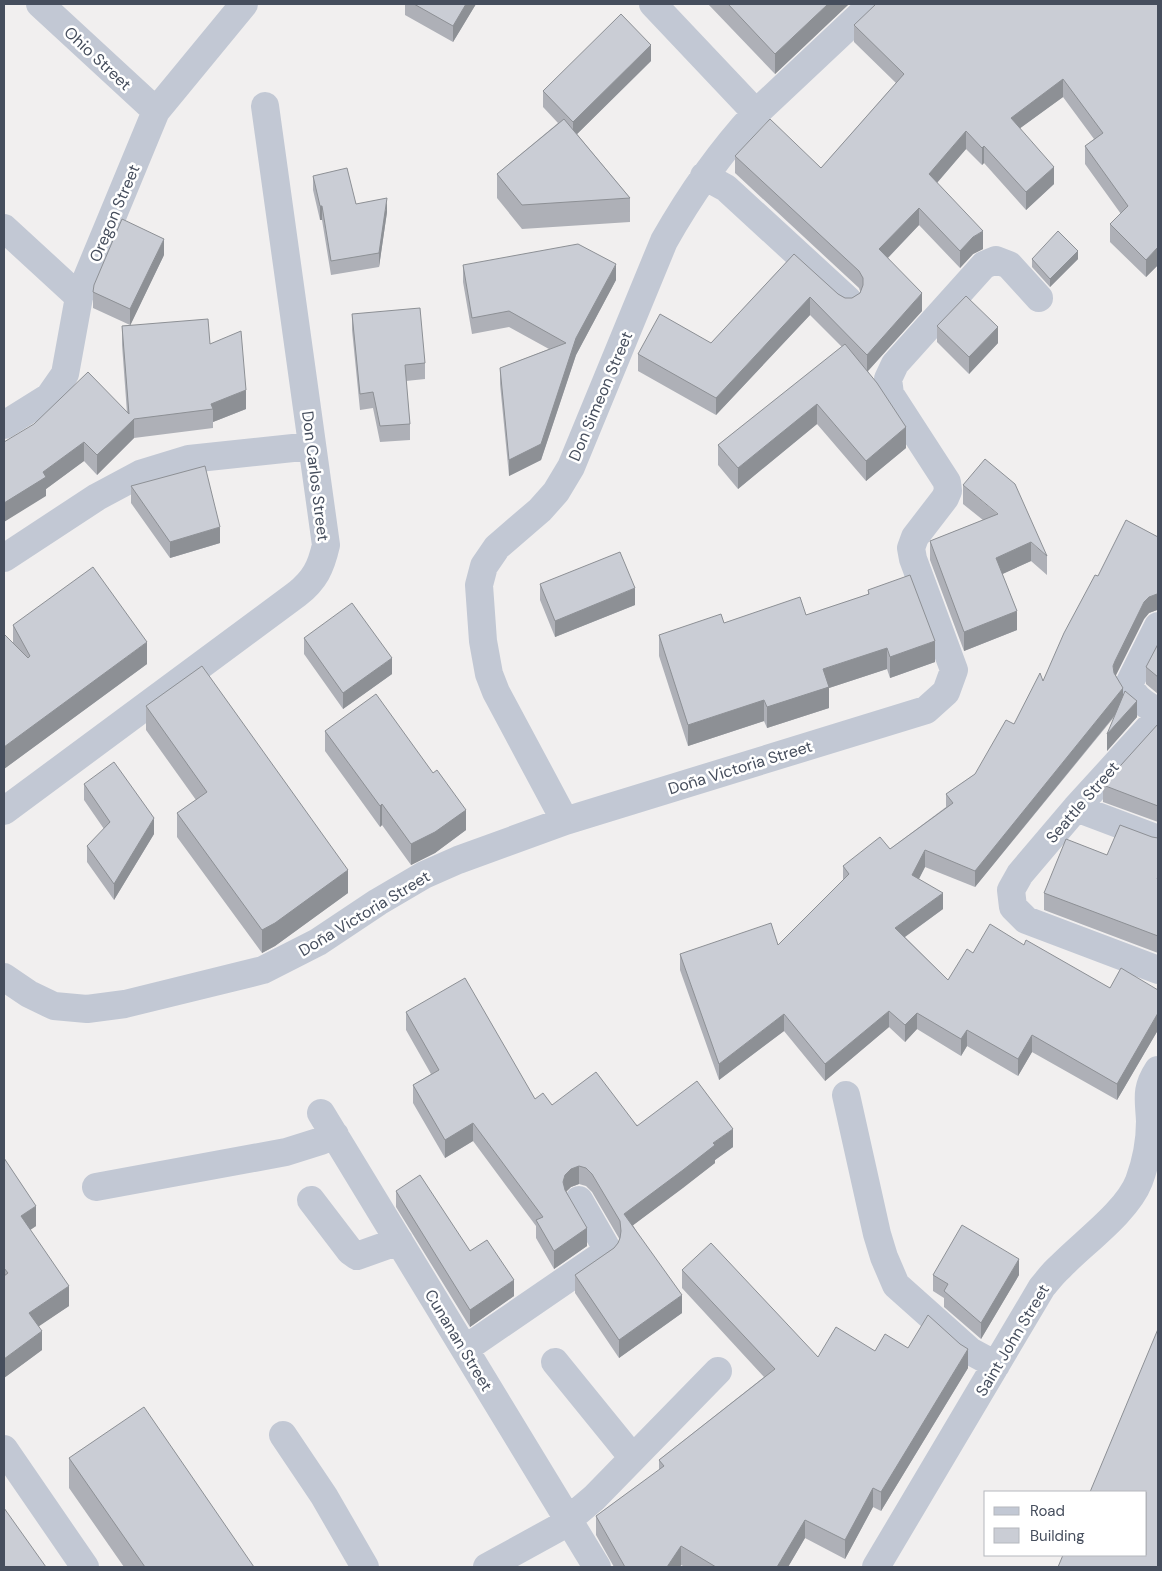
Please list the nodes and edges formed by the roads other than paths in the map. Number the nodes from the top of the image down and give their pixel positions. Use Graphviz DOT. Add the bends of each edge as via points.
graph roads {
  1 [pos="40,4"];
  2 [pos="244,4"];
  3 [pos="653,4"];
  4 [pos="872,4"];
  5 [pos="265,106"];
  6 [pos="156,111"];
  7 [pos="756,113"];
  8 [pos="704,176"];
  9 [pos="4,228"];
  10 [pos="79,297"];
  11 [pos="1039,298"];
  12 [pos="848,300"];
  13 [pos="4,425"];
  14 [pos="312,446"];
  15 [pos="4,558"];
  16 [pos="1158,626"];
  17 [pos="1158,712"];
  18 [pos="1158,718"];
  19 [pos="1076,808"];
  20 [pos="4,811"];
  21 [pos="565,822"];
  22 [pos="1158,839"];
  23 [pos="1158,970"];
  24 [pos="4,977"];
  25 [pos="1158,1070"];
  26 [pos="846,1095"];
  27 [pos="1154,1117"];
  28 [pos="96,1187"];
  29 [pos="311,1200"];
  30 [pos="579,1200"];
  31 [pos="399,1241"];
  32 [pos="465,1349"];
  33 [pos="555,1362"];
  34 [pos="996,1365"];
  35 [pos="718,1371"];
  36 [pos="283,1435"];
  37 [pos="4,1449"];
  38 [pos="633,1458"];
  39 [pos="568,1520"];
  40 [pos="85,1567"];
  41 [pos="365,1567"];
  42 [pos="487,1567"];
  43 [pos="597,1567"];
  44 [pos="876,1567"];
  1 -- 6 [label="street, Ohio Street"];
  2 -- 6 [label="street, Oregon Street"];
  3 -- 7 [label="street"];
  4 -- 7 [label="street, Don Simeon Street"];
  5 -- 14 [label="street, Don Carlos Street"];
  6 -- 10 [label="street, Oregon Street"];
  7 -- 8 [label="street, Don Simeon Street"];
  8 -- 12 [label="street" via="726,188"];
  8 -- 21 [label="street, Don Simeon Street" via="664,241 571,466 556,492 540,510 497,547 484,566 479,585 489,674"];
  9 -- 10 [label="street"];
  10 -- 13 [label="street, Oregon Street" via="65,374 49,396"];
  11 -- 21 [label="street, Doña Victoria Street" via="1009,265 996,260 984,265 895,364 888,379 890,394 947,482 945,498 915,537 911,548 954,670 946,692 926,710"];
  14 -- 15 [label="street" via="189,459 140,474 97,497"];
  14 -- 20 [label="street, Don Carlos Street" via="326,545 323,561 308,586"];
  16 -- 17 [label="street" via="1129,684 1138,700"];
  18 -- 19 [label="street, Seattle Street"];
  19 -- 22 [label="street"];
  19 -- 23 [label="street, Seattle Street" via="1020,874 1011,890 1013,907 1026,920"];
  21 -- 24 [label="street, Doña Victoria Street" via="458,860 424,876 318,942 263,970 125,1004 87,1009 54,1006"];
  25 -- 27 [label="street, Saint John Street" via="1152,1079 1148,1100"];
  26 -- 34 [label="street" via="877,1234 896,1285 970,1351"];
  27 -- 34 [label="street, Saint John Street" via="1138,1183 1121,1210 1042,1287"];
  28 -- 31 [label="street, Cunanan Street" via="286,1152 321,1141 328,1124"];
  29 -- 31 [label="street" via="350,1251 358,1256"];
  30 -- 32 [label="street" via="606,1247 605,1253"];
  31 -- 32 [label="street, Cunanan Street"];
  32 -- 39 [label="street, Cunanan Street"];
  33 -- 38 [label="street"];
  34 -- 44 [label="street, Saint John Street"];
  35 -- 38 [label="street"];
  36 -- 41 [label="street" via="324,1496"];
  37 -- 40 [label="street"];
  38 -- 39 [label="street"];
  39 -- 42 [label="street"];
  39 -- 43 [label="street, Cunanan Street"];
}
